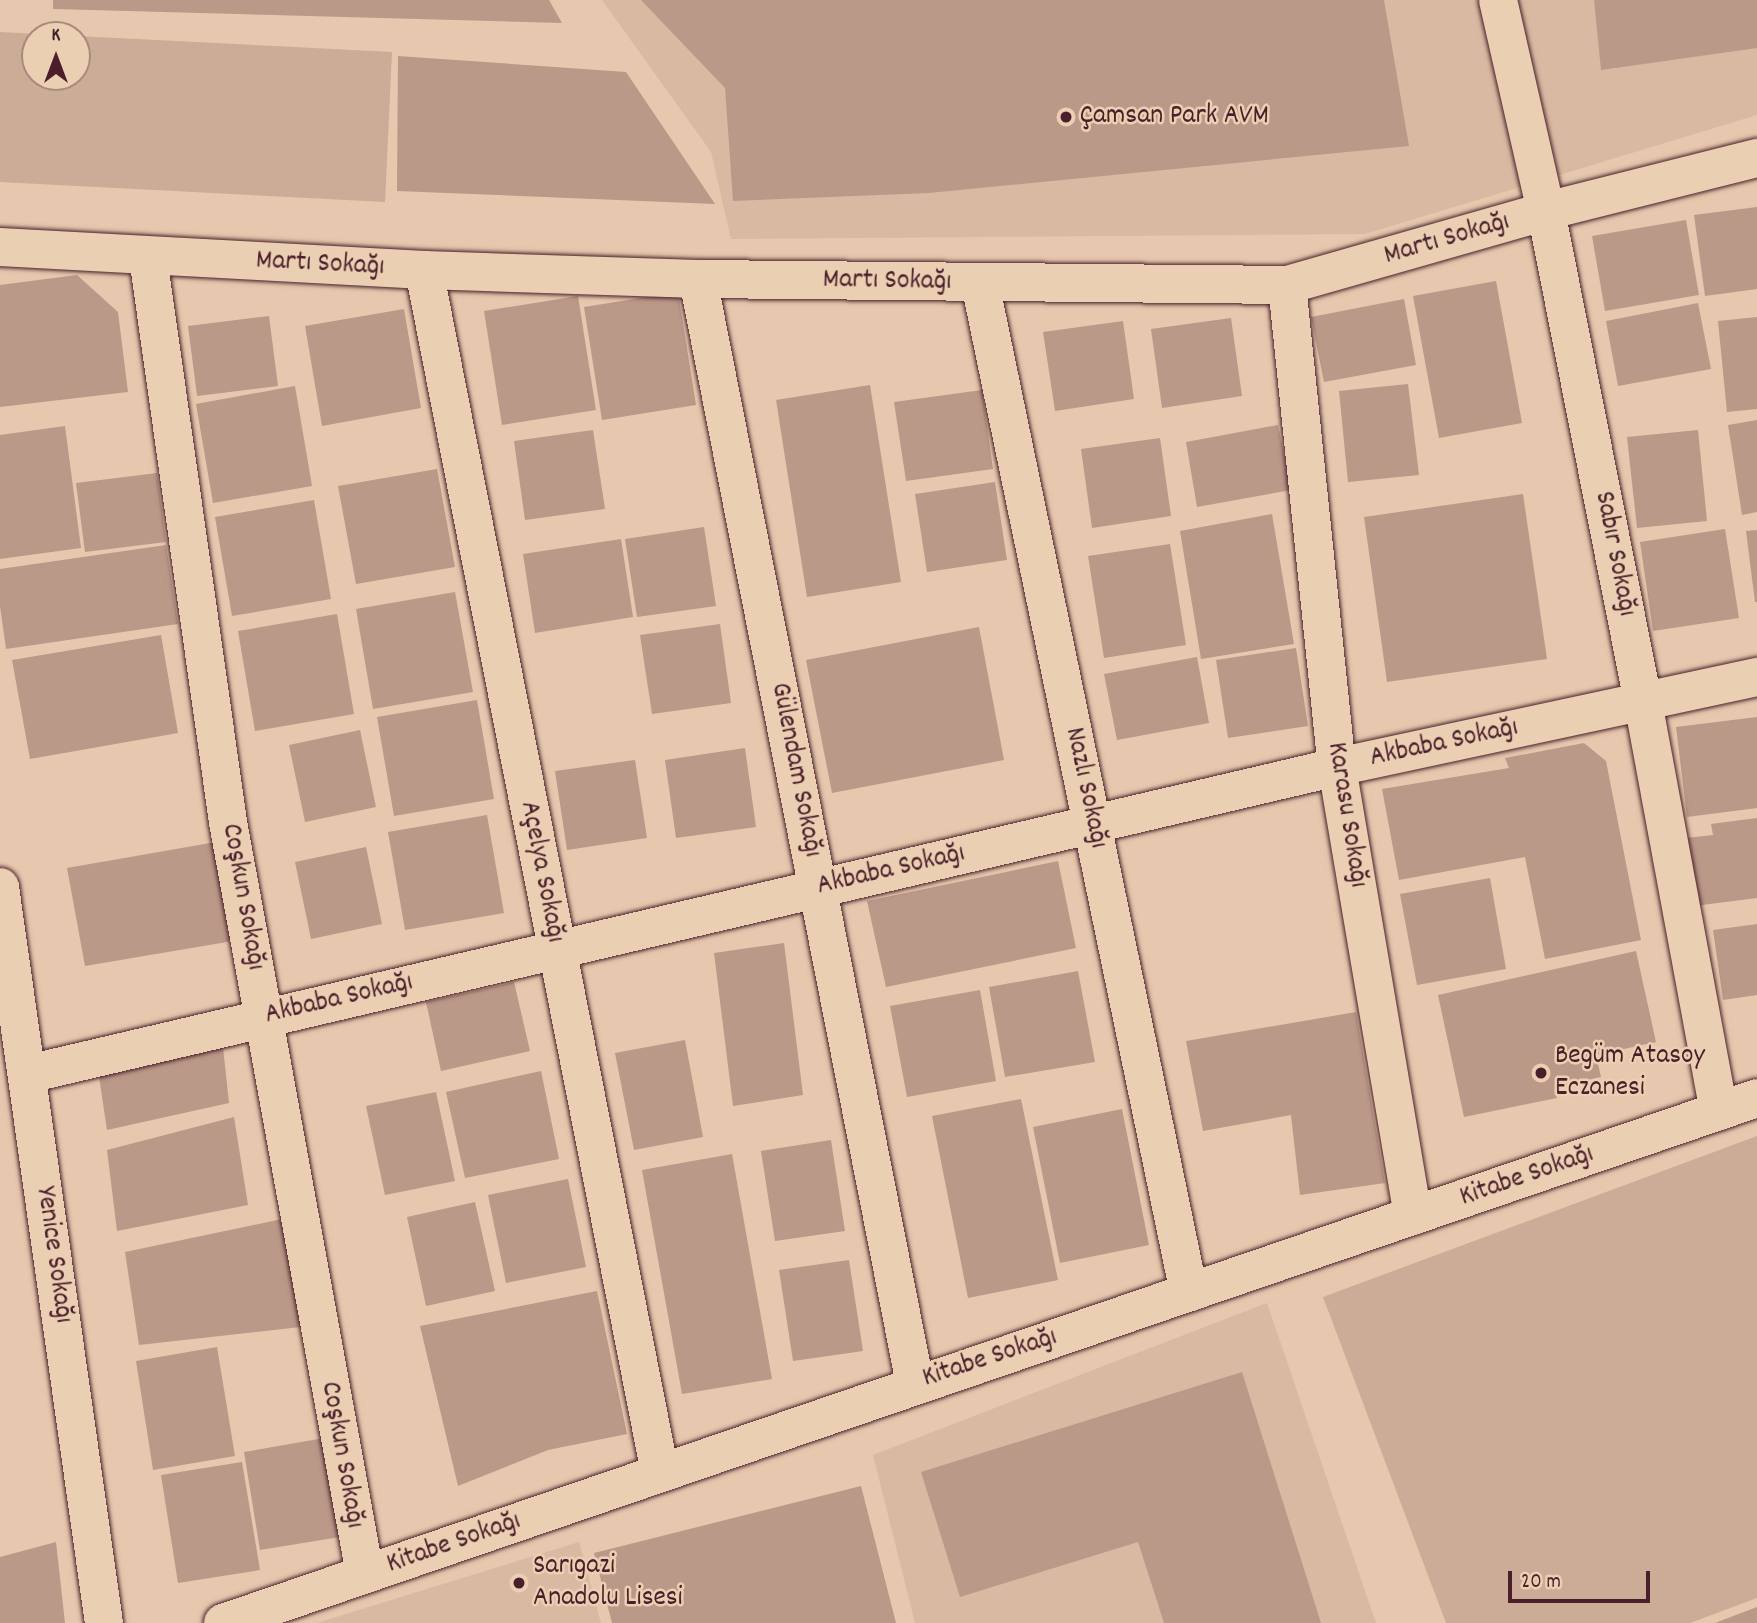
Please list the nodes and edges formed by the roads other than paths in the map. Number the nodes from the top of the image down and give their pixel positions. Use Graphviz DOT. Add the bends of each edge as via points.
graph roads {
  1 [pos="1498,0"];
  2 [pos="1757,158"];
  3 [pos="1546,211"];
  4 [pos="0,247"];
  5 [pos="148,257"];
  6 [pos="424,270"];
  7 [pos="698,279"];
  8 [pos="981,283"];
  9 [pos="1287,285"];
  10 [pos="1757,677"];
  11 [pos="1643,702"];
  12 [pos="1337,767"];
  13 [pos="1093,825"];
  14 [pos="0,887"];
  15 [pos="819,888"];
  16 [pos="556,951"];
  17 [pos="263,1017"];
  18 [pos="28,1074"];
  19 [pos="1757,1098"];
  20 [pos="1719,1111"];
  21 [pos="1413,1216"];
  22 [pos="1189,1293"];
  23 [pos="915,1384"];
  24 [pos="660,1474"];
  25 [pos="365,1574"];
  26 [pos="104,1623"];
  27 [pos="223,1623"];
  1 -- 3 [label="street, Sabır Sokağı"];
  2 -- 3 [label="street, Martı Sokağı"];
  3 -- 9 [label="street, Martı Sokağı"];
  3 -- 11 [label="street, Sabır Sokağı"];
  4 -- 5 [label="street, Martı Sokağı"];
  5 -- 6 [label="street, Martı Sokağı"];
  5 -- 17 [label="street, Coşkun Sokağı" via="228,822"];
  6 -- 7 [label="street, Martı Sokağı"];
  6 -- 16 [label="street, Açelya Sokağı"];
  7 -- 8 [label="street, Martı Sokağı"];
  7 -- 15 [label="street, Gülendam Sokağı"];
  8 -- 9 [label="street, Martı Sokağı"];
  8 -- 13 [label="street, Nazlı Sokağı"];
  9 -- 12 [label="street, Karasu Sokağı"];
  10 -- 11 [label="street, Akbaba Sokağı"];
  11 -- 12 [label="street, Akbaba Sokağı"];
  11 -- 20 [label="street, Sabır Sokağı"];
  12 -- 13 [label="street, Akbaba Sokağı"];
  12 -- 21 [label="street, Karasu Sokağı"];
  13 -- 15 [label="street, Akbaba Sokağı"];
  13 -- 22 [label="street, Nazlı Sokağı"];
  14 -- 18 [label="street, Yenice Sokağı"];
  15 -- 16 [label="street, Akbaba Sokağı"];
  15 -- 23 [label="street, Gülendam Sokağı"];
  16 -- 17 [label="street, Akbaba Sokağı"];
  16 -- 24 [label="street, Açelya Sokağı"];
  17 -- 18 [label="street, Akbaba Sokağı"];
  17 -- 25 [label="street, Coşkun Sokağı"];
  18 -- 26 [label="street, Yenice Sokağı"];
  19 -- 20 [label="street, Kitabe Sokağı"];
  20 -- 21 [label="street, Kitabe Sokağı"];
  21 -- 22 [label="street, Kitabe Sokağı"];
  22 -- 23 [label="street, Kitabe Sokağı"];
  23 -- 24 [label="street, Kitabe Sokağı"];
  24 -- 25 [label="street, Kitabe Sokağı"];
  25 -- 27 [label="street, Kitabe Sokağı"];
}
